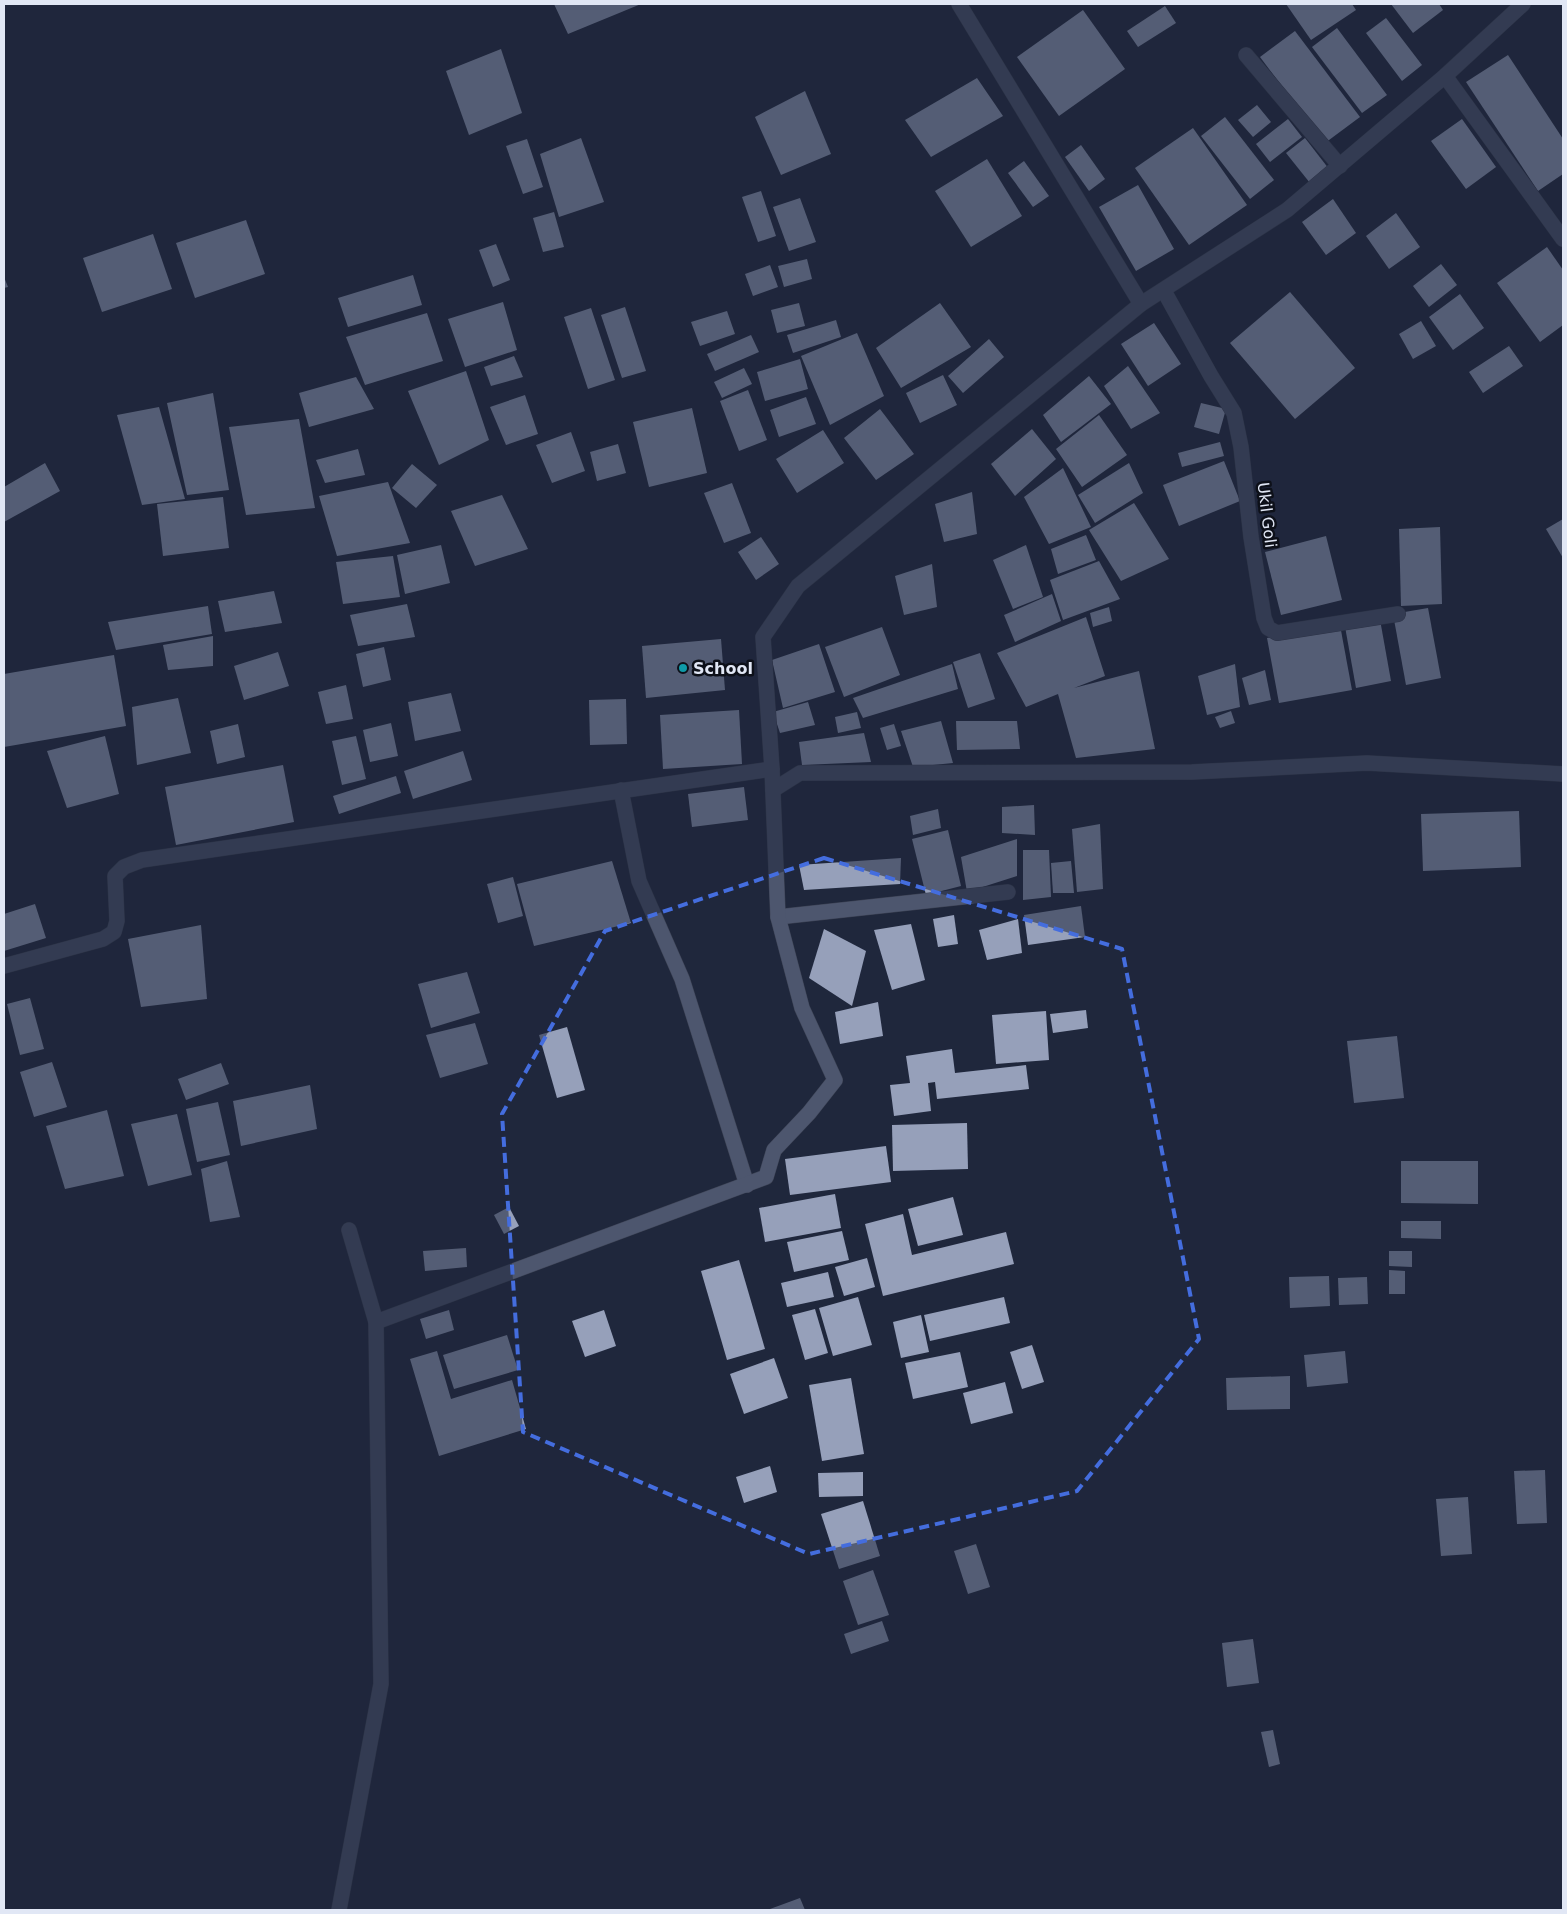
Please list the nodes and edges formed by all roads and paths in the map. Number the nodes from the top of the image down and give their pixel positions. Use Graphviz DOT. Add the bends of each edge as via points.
graph roads {
  1 [pos="959,4"];
  2 [pos="1523,4"];
  3 [pos="1246,55"];
  4 [pos="1445,76"];
  5 [pos="1340,166"];
  6 [pos="1563,239"];
  7 [pos="1164,291"];
  8 [pos="1141,304"];
  9 [pos="1398,614"];
  10 [pos="772,769"];
  11 [pos="1563,774"];
  12 [pos="622,790"];
  13 [pos="773,790"];
  14 [pos="1008,892"];
  15 [pos="778,917"];
  16 [pos="4,966"];
  17 [pos="747,1185"];
  18 [pos="350,1230"];
  19 [pos="376,1322"];
  20 [pos="339,1910"];
  1 -- 8 [label="street"];
  2 -- 4 [label="street"];
  3 -- 5 [label="street"];
  4 -- 5 [label="street"];
  4 -- 6 [label="street"];
  5 -- 7 [label="street" via="1287,210"];
  7 -- 8 [label="street"];
  7 -- 9 [label="street, Ukil Goli" via="1234,413 1251,537 1268,628 1277,633"];
  8 -- 10 [label="street" via="798,586 763,637"];
  10 -- 12 [label="street"];
  10 -- 13 [label="street"];
  11 -- 13 [label="street" via="1367,763 1192,772 800,773"];
  12 -- 16 [label="street" via="142,860 124,867 115,876 117,921 114,932 104,939"];
  12 -- 17 [label="street" via="639,881 682,979"];
  13 -- 15 [label="street"];
  14 -- 15 [label="street"];
  15 -- 17 [label="street" via="802,1008 835,1080 809,1114 774,1150 766,1177"];
  17 -- 19 [label="street"];
  18 -- 19 [label="street"];
  19 -- 20 [label="street" via="381,1684"];
}
